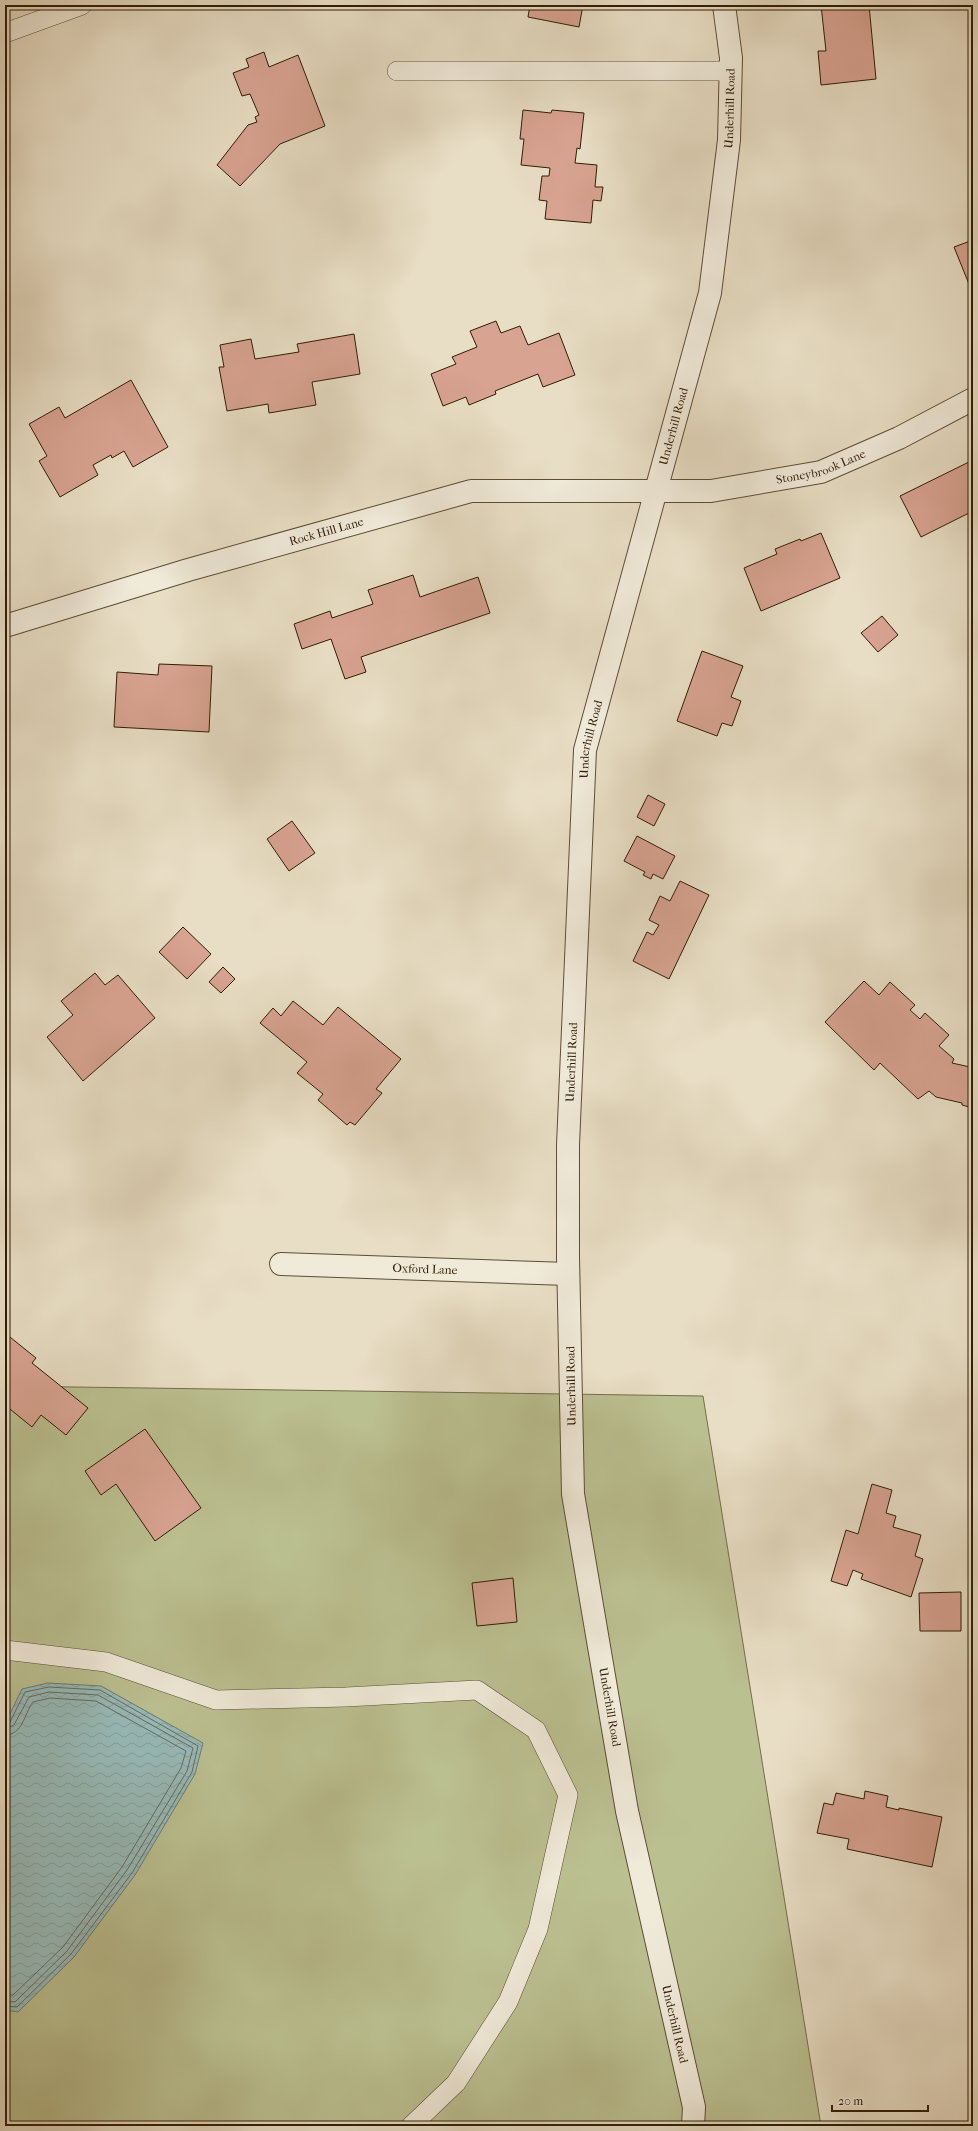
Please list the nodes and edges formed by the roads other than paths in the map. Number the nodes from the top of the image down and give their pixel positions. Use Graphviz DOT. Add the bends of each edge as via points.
graph roads {
  1 [pos="82,5"];
  2 [pos="724,5"];
  3 [pos="5,33"];
  4 [pos="397,71"];
  5 [pos="731,71"];
  6 [pos="973,399"];
  7 [pos="655,492"];
  8 [pos="5,626"];
  9 [pos="281,1264"];
  10 [pos="568,1274"];
  11 [pos="5,1650"];
  12 [pos="411,2126"];
  13 [pos="693,2126"];
  1 -- 3 [label="lane"];
  2 -- 5 [label="street, Underhill Road"];
  4 -- 5 [label="lane"];
  5 -- 7 [label="street, Underhill Road" via="729,140 710,293"];
  6 -- 7 [label="street, Stoneybrook Lane" via="900,438 821,472 711,491"];
  7 -- 8 [label="street, Rock Hill Lane" via="471,491 188,570"];
  7 -- 10 [label="street, Underhill Road" via="585,750 568,1144"];
  9 -- 10 [label="street, Oxford Lane"];
  10 -- 13 [label="street, Underhill Road" via="573,1494 627,1811 692,2100"];
  11 -- 12 [label="lane" via="106,1662 216,1700 477,1690 536,1730 568,1795 538,1929 508,2002 456,2083"];
}
